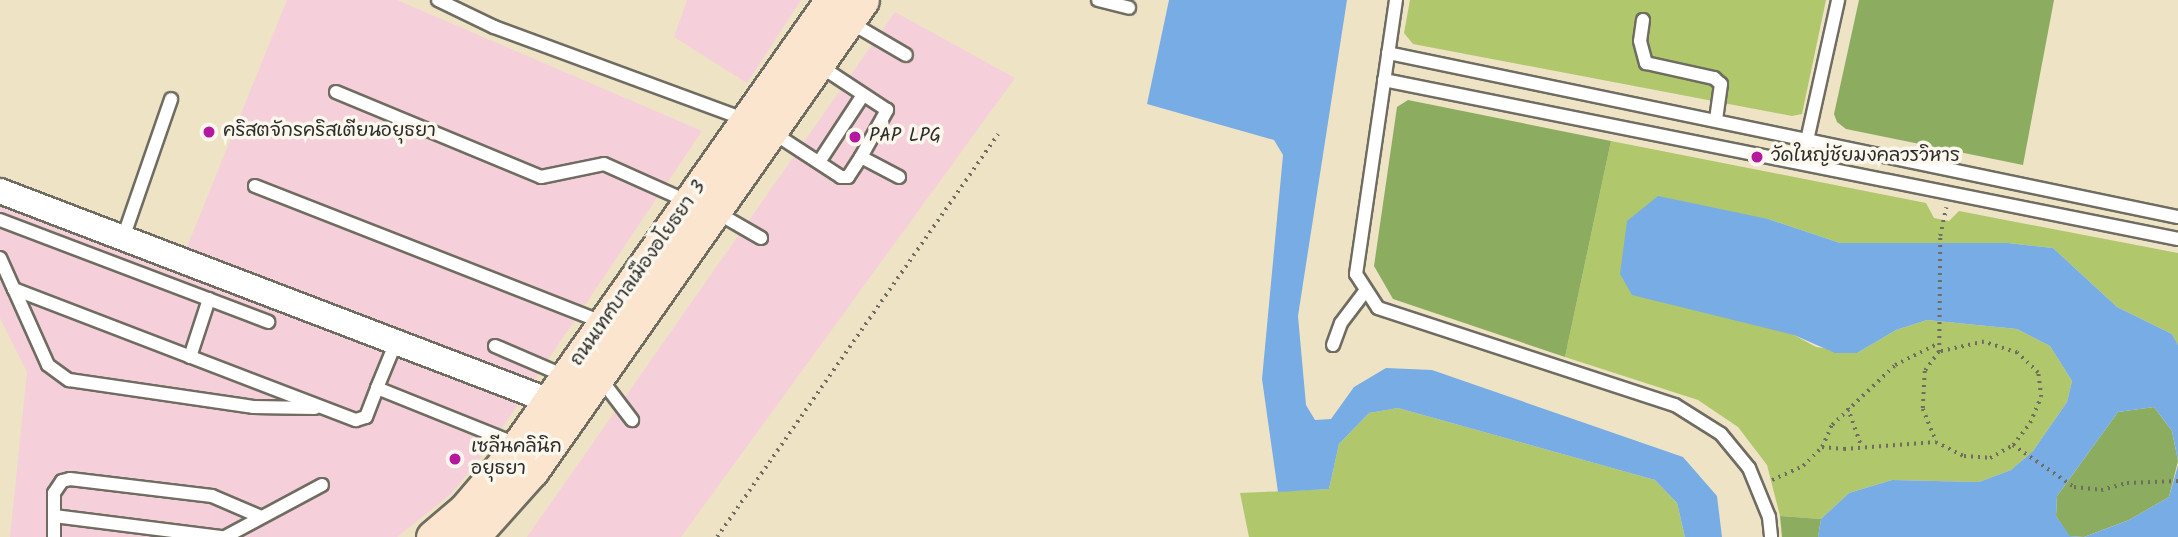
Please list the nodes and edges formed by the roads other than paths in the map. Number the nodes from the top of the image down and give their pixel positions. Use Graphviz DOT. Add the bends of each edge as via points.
graph roads {
  1 [pos="438,0"];
  2 [pos="1098,0"];
  3 [pos="1396,0"];
  4 [pos="1838,0"];
  5 [pos="847,7"];
  6 [pos="1129,8"];
  7 [pos="1643,20"];
  8 [pos="1388,53"];
  9 [pos="906,55"];
  10 [pos="817,64"];
  11 [pos="1384,80"];
  12 [pos="336,92"];
  13 [pos="863,94"];
  14 [pos="171,99"];
  15 [pos="765,117"];
  16 [pos="1716,121"];
  17 [pos="1807,139"];
  18 [pos="861,157"];
  19 [pos="819,162"];
  20 [pos="1802,163"];
  21 [pos="1953,170"];
  22 [pos="899,177"];
  23 [pos="255,186"];
  24 [pos="0,191"];
  25 [pos="1949,193"];
  26 [pos="702,206"];
  27 [pos="2178,216"];
  28 [pos="0,220"];
  29 [pos="123,238"];
  30 [pos="761,238"];
  31 [pos="2178,239"];
  32 [pos="0,258"];
  33 [pos="13,289"];
  34 [pos="1366,290"];
  35 [pos="209,299"];
  36 [pos="268,322"];
  37 [pos="605,323"];
  38 [pos="396,342"];
  39 [pos="1333,345"];
  40 [pos="495,346"];
  41 [pos="190,357"];
  42 [pos="571,384"];
  43 [pos="377,388"];
  44 [pos="326,408"];
  45 [pos="632,420"];
  46 [pos="519,445"];
  47 [pos="322,485"];
  48 [pos="54,516"];
  49 [pos="261,517"];
  50 [pos="54,537"];
  51 [pos="223,537"];
  52 [pos="433,537"];
  53 [pos="472,537"];
  54 [pos="1771,537"];
  1 -- 15 [label="lane" via="494,27"];
  2 -- 6 [label="lane"];
  3 -- 8 [label="lane"];
  4 -- 17 [label="lane"];
  5 -- 9 [label="lane"];
  5 -- 10 [label="street, ถนนเทศบาลเมืองอโยธยา 3"];
  5 -- 15 [label="street, ถนนเทศบาลเมืองอโยธยา 3"];
  7 -- 16 [label="lane" via="1640,41 1646,63 1714,78 1721,84"];
  8 -- 11 [label="lane"];
  8 -- 16 [label="lane"];
  10 -- 13 [label="lane"];
  10 -- 15 [label="street, ถนนเทศบาลเมืองอโยธยา 3"];
  11 -- 20 [label="lane"];
  11 -- 34 [label="lane" via="1356,274"];
  12 -- 26 [label="lane" via="541,177 604,164"];
  13 -- 18 [label="lane" via="888,113"];
  13 -- 19 [label="lane"];
  14 -- 29 [label="lane"];
  15 -- 19 [label="lane"];
  15 -- 26 [label="street, ถนนเทศบาลเมืองอโยธยา 3"];
  16 -- 17 [label="lane"];
  17 -- 20 [label="lane"];
  17 -- 21 [label="lane"];
  18 -- 19 [label="lane" via="844,177"];
  18 -- 22 [label="lane"];
  20 -- 25 [label="lane"];
  21 -- 25 [label="lane"];
  21 -- 27 [label="lane"];
  23 -- 37 [label="lane"];
  24 -- 29 [label="street"];
  25 -- 31 [label="lane"];
  26 -- 30 [label="lane"];
  26 -- 37 [label="street, ถนนเทศบาลเมืองอโยธยา 3"];
  26 -- 42 [label="street, ถนนเทศบาลเมืองอโยธยา 3"];
  28 -- 35 [label="lane"];
  29 -- 38 [label="street"];
  32 -- 33 [label="lane"];
  33 -- 41 [label="lane"];
  33 -- 44 [label="lane" via="48,365 69,380 253,407"];
  34 -- 39 [label="lane" via="1341,323"];
  34 -- 54 [label="lane" via="1378,308 1675,405 1721,434 1749,468"];
  35 -- 36 [label="lane"];
  35 -- 41 [label="lane"];
  37 -- 42 [label="street, ถนนเทศบาลเมืองอโยธยา 3"];
  38 -- 42 [label="street"];
  38 -- 43 [label="lane"];
  40 -- 42 [label="lane"];
  41 -- 44 [label="lane"];
  42 -- 45 [label="lane"];
  42 -- 46 [label="street, ถนนเทศบาลเมืองอโยธยา 3"];
  42 -- 53 [label="street, ถนนเทศบาลเมืองอโยธยา 3" via="532,470"];
  43 -- 44 [label="lane" via="366,417 356,420"];
  43 -- 46 [label="lane"];
  46 -- 52 [label="street, ถนนเทศบาลเมืองอโยธยา 3" via="465,510"];
  47 -- 49 [label="lane"];
  48 -- 49 [label="lane" via="54,493 62,481 70,479 212,496"];
  48 -- 50 [label="lane"];
  48 -- 51 [label="lane"];
  49 -- 51 [label="lane"];
}
